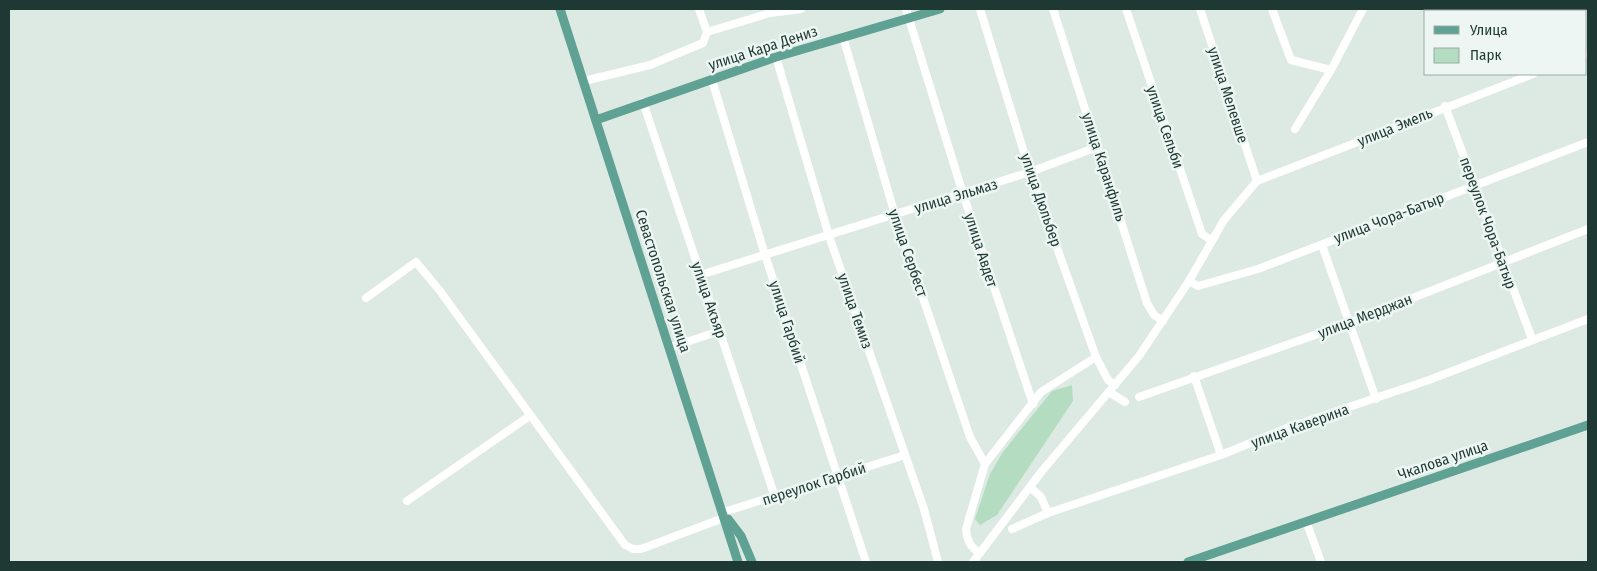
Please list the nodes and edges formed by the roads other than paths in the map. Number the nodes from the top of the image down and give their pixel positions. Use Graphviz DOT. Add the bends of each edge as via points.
graph roads {
  1 [pos="560,9"];
  2 [pos="699,9"];
  3 [pos="801,9"];
  4 [pos="940,9"];
  5 [pos="980,9"];
  6 [pos="1053,9"];
  7 [pos="1126,9"];
  8 [pos="1200,9"];
  9 [pos="1272,9"];
  10 [pos="1363,9"];
  11 [pos="769,11"];
  12 [pos="907,13"];
  13 [pos="707,32"];
  14 [pos="842,37"];
  15 [pos="776,57"];
  16 [pos="1331,70"];
  17 [pos="1530,75"];
  18 [pos="712,80"];
  19 [pos="584,81"];
  20 [pos="644,102"];
  21 [pos="1445,106"];
  22 [pos="596,120"];
  23 [pos="1295,129"];
  24 [pos="1588,142"];
  25 [pos="1096,147"];
  26 [pos="1030,172"];
  27 [pos="1257,181"];
  28 [pos="1474,184"];
  29 [pos="963,194"];
  30 [pos="895,215"];
  31 [pos="1588,229"];
  32 [pos="828,236"];
  33 [pos="1211,240"];
  34 [pos="1322,245"];
  35 [pos="765,255"];
  36 [pos="1502,263"];
  37 [pos="700,275"];
  38 [pos="1189,282"];
  39 [pos="366,298"];
  40 [pos="1588,319"];
  41 [pos="1163,321"];
  42 [pos="1349,323"];
  43 [pos="720,331"];
  44 [pos="1532,340"];
  45 [pos="671,347"];
  46 [pos="1096,357"];
  47 [pos="1194,376"];
  48 [pos="1115,385"];
  49 [pos="1109,392"];
  50 [pos="1139,397"];
  51 [pos="1376,399"];
  52 [pos="1125,402"];
  53 [pos="1033,404"];
  54 [pos="528,417"];
  55 [pos="1588,425"];
  56 [pos="905,455"];
  57 [pos="1221,455"];
  58 [pos="986,464"];
  59 [pos="838,478"];
  60 [pos="1030,487"];
  61 [pos="775,498"];
  62 [pos="407,501"];
  63 [pos="724,512"];
  64 [pos="1048,512"];
  65 [pos="718,520"];
  66 [pos="1306,521"];
  67 [pos="1012,529"];
  68 [pos="734,551"];
  69 [pos="980,553"];
  70 [pos="738,562"];
  71 [pos="743,562"];
  72 [pos="752,562"];
  73 [pos="866,562"];
  74 [pos="938,562"];
  75 [pos="973,562"];
  76 [pos="1188,562"];
  77 [pos="1321,562"];
  1 -- 19 [label="main road, Севастопольская улица"];
  2 -- 13 [label="street"];
  3 -- 11 [label="street"];
  4 -- 12 [label="main road, улица Кара Дениз"];
  5 -- 26 [label="street, улица Дюльбер"];
  6 -- 25 [label="street, улица Каранфиль"];
  7 -- 33 [label="street, улица Сельби" via="1202,234"];
  8 -- 27 [label="street, улица Мелевше"];
  9 -- 16 [label="street" via="1291,60"];
  10 -- 16 [label="street"];
  11 -- 13 [label="street"];
  12 -- 14 [label="main road, улица Кара Дениз"];
  12 -- 29 [label="street, улица Авдет"];
  13 -- 19 [label="street" via="703,43 650,65"];
  14 -- 15 [label="main road, улица Кара Дениз"];
  14 -- 30 [label="street, улица Сербест"];
  15 -- 18 [label="main road, улица Кара Дениз"];
  15 -- 32 [label="street, улица Темиз"];
  16 -- 23 [label="street"];
  17 -- 21 [label="street, улица Эмель"];
  18 -- 20 [label="main road, улица Кара Дениз"];
  18 -- 35 [label="street, улица Гарбий"];
  19 -- 22 [label="main road, Севастопольская улица"];
  20 -- 22 [label="main road, улица Кара Дениз"];
  20 -- 37 [label="street, улица Акъяр"];
  21 -- 27 [label="street, улица Эмель"];
  21 -- 28 [label="street, переулок Чора-Батыр"];
  22 -- 45 [label="main road, Севастопольская улица"];
  24 -- 28 [label="street, улица Чора-Батыр"];
  25 -- 26 [label="street, улица Эльмаз"];
  25 -- 41 [label="street, улица Каранфиль" via="1148,303 1154,315"];
  26 -- 29 [label="street, улица Эльмаз"];
  26 -- 46 [label="street, улица Дюльбер"];
  27 -- 33 [label="street"];
  28 -- 34 [label="street, улица Чора-Батыр"];
  28 -- 36 [label="street, переулок Чора-Батыр"];
  29 -- 30 [label="street, улица Эльмаз"];
  29 -- 53 [label="street, улица Авдет"];
  30 -- 32 [label="street, улица Эльмаз"];
  30 -- 58 [label="street, улица Сербест" via="970,437"];
  31 -- 36 [label="street, улица Мерджан"];
  32 -- 35 [label="street, улица Эльмаз"];
  32 -- 56 [label="street, улица Темиз"];
  33 -- 38 [label="street"];
  34 -- 38 [label="street, улица Чора-Батыр" via="1258,269 1198,286"];
  34 -- 42 [label="street"];
  35 -- 37 [label="street, улица Эльмаз"];
  35 -- 59 [label="street, улица Гарбий"];
  36 -- 42 [label="street, улица Мерджан"];
  36 -- 44 [label="street, переулок Чора-Батыр"];
  37 -- 43 [label="street, улица Акъяр"];
  38 -- 41 [label="street"];
  39 -- 65 [label="street" via="416,262 625,545 641,549"];
  40 -- 44 [label="street, улица Каверина"];
  41 -- 48 [label="street"];
  42 -- 47 [label="street, улица Мерджан"];
  42 -- 51 [label="street"];
  43 -- 45 [label="street"];
  43 -- 61 [label="street, улица Акъяр"];
  44 -- 51 [label="street, улица Каверина"];
  45 -- 63 [label="main road, Севастопольская улица"];
  46 -- 48 [label="street, улица Дюльбер" via="1108,380"];
  46 -- 53 [label="street" via="1041,392"];
  47 -- 50 [label="street, улица Мерджан"];
  47 -- 57 [label="street"];
  48 -- 49 [label="street"];
  49 -- 52 [label="street"];
  49 -- 60 [label="street"];
  51 -- 57 [label="street, улица Каверина" via="1287,428"];
  53 -- 58 [label="street"];
  54 -- 62 [label="street"];
  55 -- 66 [label="main road, Чкалова улица"];
  56 -- 59 [label="street, переулок Гарбий"];
  56 -- 74 [label="street, улица Темиз"];
  57 -- 64 [label="street, улица Каверина"];
  58 -- 69 [label="street" via="966,529 971,547"];
  59 -- 61 [label="street, переулок Гарбий"];
  59 -- 73 [label="street, улица Гарбий"];
  60 -- 64 [label="street" via="1041,497"];
  60 -- 69 [label="street"];
  61 -- 63 [label="street, переулок Гарбий"];
  63 -- 68 [label="main road, Севастопольская улица"];
  63 -- 72 [label="main road" via="741,536"];
  64 -- 67 [label="street, улица Каверина"];
  66 -- 76 [label="main road, Чкалова улица"];
  66 -- 77 [label="street"];
  68 -- 70 [label="main road, Севастопольская улица"];
  68 -- 71 [label="main road"];
  69 -- 75 [label="street"];
}
